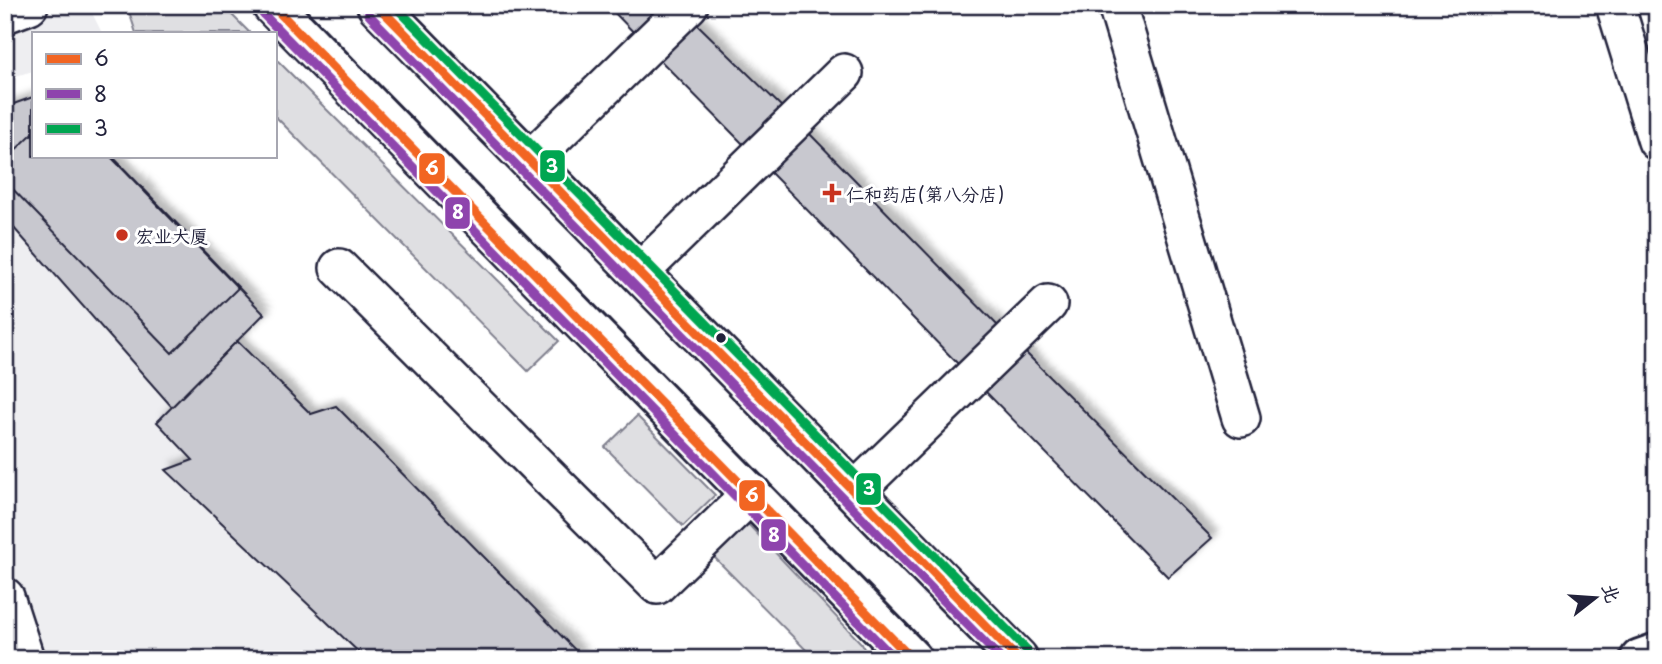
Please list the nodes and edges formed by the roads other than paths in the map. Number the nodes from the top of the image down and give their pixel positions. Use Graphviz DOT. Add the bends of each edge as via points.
graph roads {
  1 [pos="29,5"];
  2 [pos="272,5"];
  3 [pos="377,5"];
  4 [pos="689,5"];
  5 [pos="1117,5"];
  6 [pos="1615,5"];
  7 [pos="5,14"];
  8 [pos="844,73"];
  9 [pos="1657,141"];
  10 [pos="531,159"];
  11 [pos="339,268"];
  12 [pos="639,273"];
  13 [pos="1048,304"];
  14 [pos="1241,418"];
  15 [pos="856,490"];
  16 [pos="752,493"];
  17 [pos="5,597"];
  18 [pos="1657,653"];
  19 [pos="24,659"];
  20 [pos="912,659"];
  21 [pos="1018,659"];
  22 [pos="1640,659"];
  1 -- 7 [label="street"];
  2 -- 16 [label="main road"];
  3 -- 10 [label="main road"];
  4 -- 10 [label="street"];
  5 -- 14 [label="street"];
  6 -- 9 [label="street"];
  8 -- 12 [label="street"];
  10 -- 12 [label="main road"];
  11 -- 16 [label="street" via="657,585"];
  12 -- 15 [label="main road"];
  13 -- 15 [label="street"];
  15 -- 21 [label="main road"];
  16 -- 20 [label="main road"];
  17 -- 19 [label="street"];
  18 -- 22 [label="main road"];
}
